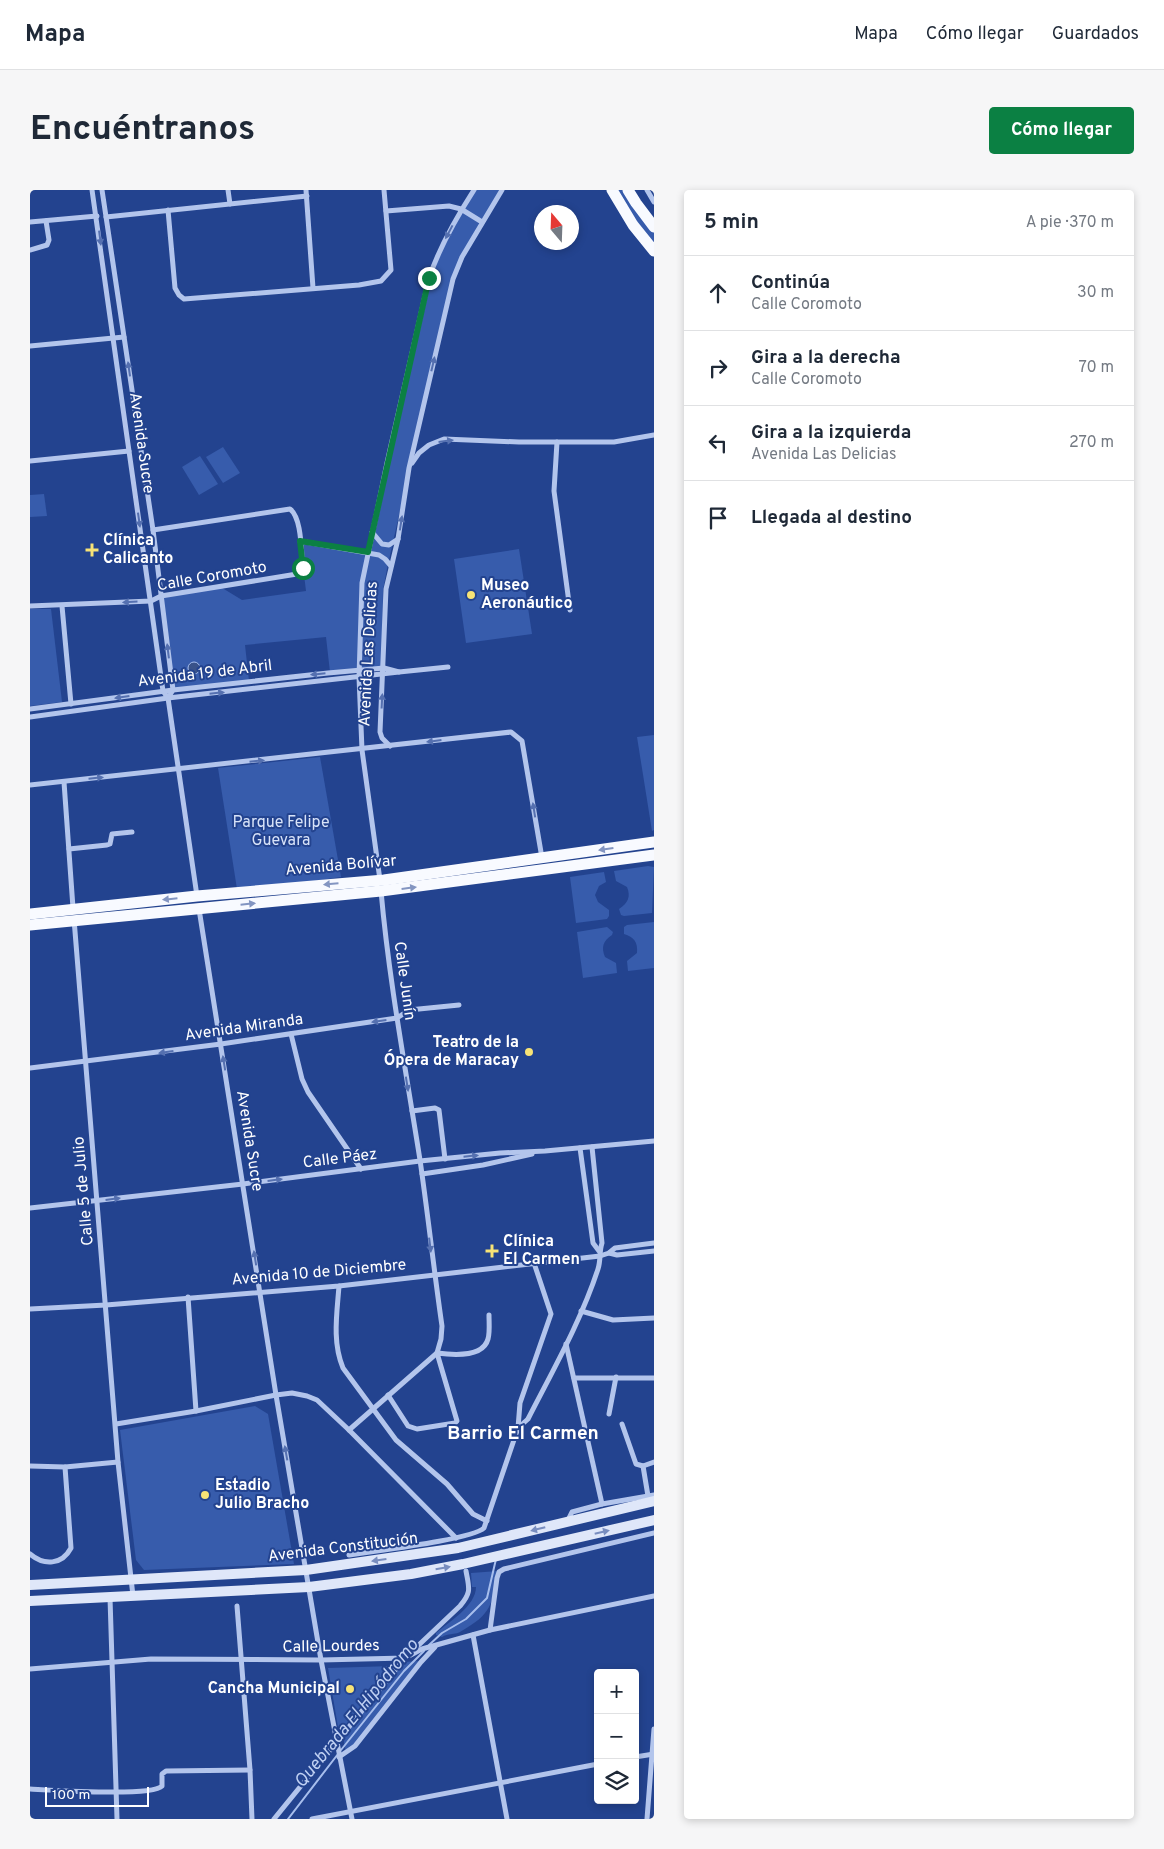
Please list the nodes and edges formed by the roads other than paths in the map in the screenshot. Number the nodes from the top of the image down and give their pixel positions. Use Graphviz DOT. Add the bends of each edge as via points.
graph roads {
  1 [pos="92,190"];
  2 [pos="102,190"];
  3 [pos="228,190"];
  4 [pos="384,190"];
  5 [pos="474,190"];
  6 [pos="502,190"];
  7 [pos="612,190"];
  8 [pos="628,190"];
  9 [pos="647,190"];
  10 [pos="307,193"];
  11 [pos="654,202"];
  12 [pos="230,204"];
  13 [pos="461,209"];
  14 [pos="168,210"];
  15 [pos="386,211"];
  16 [pos="97,216"];
  17 [pos="106,216"];
  18 [pos="46,220"];
  19 [pos="30,222"];
  20 [pos="482,222"];
  21 [pos="654,227"];
  22 [pos="30,250"];
  23 [pos="654,251"];
  24 [pos="313,288"];
  25 [pos="124,337"];
  26 [pos="112,338"];
  27 [pos="30,346"];
  28 [pos="654,435"];
  29 [pos="557,442"];
  30 [pos="129,452"];
  31 [pos="30,461"];
  32 [pos="409,468"];
  33 [pos="153,530"];
  34 [pos="372,532"];
  35 [pos="398,539"];
  36 [pos="300,541"];
  37 [pos="368,552"];
  38 [pos="391,566"];
  39 [pos="161,596"];
  40 [pos="151,601"];
  41 [pos="30,606"];
  42 [pos="62,606"];
  43 [pos="570,610"];
  44 [pos="448,666"];
  45 [pos="384,668"];
  46 [pos="360,669"];
  47 [pos="399,672"];
  48 [pos="383,675"];
  49 [pos="359,677"];
  50 [pos="172,690"];
  51 [pos="163,691"];
  52 [pos="168,698"];
  53 [pos="71,704"];
  54 [pos="30,710"];
  55 [pos="30,717"];
  56 [pos="390,746"];
  57 [pos="362,750"];
  58 [pos="178,770"];
  59 [pos="64,782"];
  60 [pos="30,786"];
  61 [pos="132,832"];
  62 [pos="654,842"];
  63 [pos="69,850"];
  64 [pos="654,856"];
  65 [pos="542,858"];
  66 [pos="543,870"];
  67 [pos="381,886"];
  68 [pos="197,896"];
  69 [pos="73,909"];
  70 [pos="199,909"];
  71 [pos="30,914"];
  72 [pos="74,922"];
  73 [pos="30,925"];
  74 [pos="459,1005"];
  75 [pos="397,1018"];
  76 [pos="290,1034"];
  77 [pos="222,1044"];
  78 [pos="86,1062"];
  79 [pos="30,1068"];
  80 [pos="412,1111"];
  81 [pos="654,1140"];
  82 [pos="592,1146"];
  83 [pos="580,1148"];
  84 [pos="545,1151"];
  85 [pos="446,1159"];
  86 [pos="420,1161"];
  87 [pos="362,1169"];
  88 [pos="422,1174"];
  89 [pos="243,1184"];
  90 [pos="597,1200"];
  91 [pos="98,1201"];
  92 [pos="587,1201"];
  93 [pos="30,1208"];
  94 [pos="654,1243"];
  95 [pos="654,1250"];
  96 [pos="609,1253"];
  97 [pos="599,1254"];
  98 [pos="534,1263"];
  99 [pos="434,1274"];
  100 [pos="339,1286"];
  101 [pos="261,1292"];
  102 [pos="188,1297"];
  103 [pos="106,1305"];
  104 [pos="30,1309"];
  105 [pos="581,1311"];
  106 [pos="489,1315"];
  107 [pos="654,1318"];
  108 [pos="566,1344"];
  109 [pos="437,1353"];
  110 [pos="616,1377"];
  111 [pos="574,1378"];
  112 [pos="654,1378"];
  113 [pos="276,1395"];
  114 [pos="388,1395"];
  115 [pos="373,1409"];
  116 [pos="196,1411"];
  117 [pos="610,1414"];
  118 [pos="116,1424"];
  119 [pos="622,1424"];
  120 [pos="518,1428"];
  121 [pos="349,1430"];
  122 [pos="118,1462"];
  123 [pos="654,1462"];
  124 [pos="30,1466"];
  125 [pos="643,1466"];
  126 [pos="65,1467"];
  127 [pos="652,1498"];
  128 [pos="602,1504"];
  129 [pos="654,1520"];
  130 [pos="487,1521"];
  131 [pos="567,1522"];
  132 [pos="654,1532"];
  133 [pos="456,1538"];
  134 [pos="30,1554"];
  135 [pos="349,1555"];
  136 [pos="306,1570"];
  137 [pos="466,1571"];
  138 [pos="132,1580"];
  139 [pos="30,1585"];
  140 [pos="309,1587"];
  141 [pos="654,1596"];
  142 [pos="133,1597"];
  143 [pos="110,1598"];
  144 [pos="30,1601"];
  145 [pos="237,1606"];
  146 [pos="490,1630"];
  147 [pos="473,1635"];
  148 [pos="435,1647"];
  149 [pos="404,1658"];
  150 [pos="242,1660"];
  151 [pos="321,1660"];
  152 [pos="112,1663"];
  153 [pos="30,1669"];
  154 [pos="654,1729"];
  155 [pos="337,1744"];
  156 [pos="653,1754"];
  157 [pos="639,1756"];
  158 [pos="339,1757"];
  159 [pos="594,1765"];
  160 [pos="250,1770"];
  161 [pos="500,1783"];
  162 [pos="30,1790"];
  163 [pos="115,1792"];
  164 [pos="351,1812"];
  165 [pos="117,1819"];
  166 [pos="252,1819"];
  167 [pos="274,1819"];
  168 [pos="312,1819"];
  169 [pos="352,1819"];
  170 [pos="507,1819"];
  171 [pos="647,1819"];
  1 -- 16 [label="street, Avenida Sucre"];
  2 -- 17 [label="street, Avenida Sucre"];
  3 -- 12 [label="street"];
  4 -- 15 [label="street"];
  5 -- 13 [label="street, Avenida Las Delicias"];
  6 -- 20 [label="street, Avenida Las Delicias"];
  7 -- 23 [label="main road" via="632,225"];
  8 -- 21 [label="main road"];
  9 -- 11 [label="street"];
  10 -- 12 [label="street"];
  10 -- 24 [label="street"];
  12 -- 14 [label="street"];
  13 -- 15 [label="street" via="449,206"];
  13 -- 20 [label="street"];
  13 -- 34 [label="street, Avenida Las Delicias, one-way" via="429,278"];
  14 -- 17 [label="street"];
  14 -- 24 [label="street" via="175,288 184,299"];
  15 -- 24 [label="street" via="391,270 387,276 381,282"];
  16 -- 18 [label="street"];
  16 -- 26 [label="street, Avenida Sucre, one-way"];
  17 -- 25 [label="street, Avenida Sucre"];
  18 -- 19 [label="street"];
  18 -- 22 [label="street" via="47,245"];
  32 -- 20 [label="street, Avenida Las Delicias, one-way" via="449,290 462,257"];
  25 -- 26 [label="street"];
  33 -- 25 [label="street, Avenida Sucre, one-way"];
  26 -- 27 [label="street"];
  26 -- 30 [label="street, Avenida Sucre"];
  28 -- 29 [label="street" via="614,442"];
  32 -- 29 [label="street, one-way" via="419,453 444,439"];
  29 -- 43 [label="street" via="554,491"];
  30 -- 31 [label="street"];
  30 -- 40 [label="street, Avenida Sucre, one-way"];
  35 -- 32 [label="street, Avenida Las Delicias, one-way"];
  33 -- 36 [label="street" via="290,509 298,521"];
  33 -- 39 [label="street, Avenida Sucre"];
  34 -- 35 [label="street" via="382,544 389,545"];
  34 -- 37 [label="street, Avenida Las Delicias"];
  35 -- 38 [label="street, Avenida Las Delicias"];
  36 -- 37 [label="street"];
  36 -- 39 [label="street, Calle Coromoto" via="303,568 297,574"];
  37 -- 38 [label="street" via="382,556"];
  37 -- 46 [label="street, Avenida Las Delicias" via="362,583"];
  38 -- 45 [label="street, Avenida Las Delicias" via="386,589"];
  39 -- 40 [label="street, Calle Coromoto"];
  50 -- 39 [label="street, Avenida Sucre, one-way"];
  40 -- 42 [label="street, Calle Coromoto, one-way"];
  40 -- 51 [label="street, Avenida Sucre"];
  41 -- 42 [label="street, Calle Coromoto"];
  42 -- 53 [label="street"];
  44 -- 47 [label="street, Avenida 19 de Abril"];
  45 -- 46 [label="street, Avenida 19 de Abril"];
  45 -- 47 [label="street, Avenida 19 de Abril"];
  45 -- 48 [label="street, Avenida Las Delicias"];
  46 -- 49 [label="street, Avenida Las Delicias"];
  46 -- 50 [label="street, Avenida 19 de Abril, one-way"];
  47 -- 48 [label="street, Avenida 19 de Abril"];
  48 -- 49 [label="street, Avenida 19 de Abril"];
  56 -- 48 [label="street, Avenida Las Delicias, one-way" via="380,732"];
  52 -- 49 [label="street, Avenida 19 de Abril, one-way"];
  49 -- 57 [label="street, Avenida Las Delicias"];
  50 -- 51 [label="street, Avenida 19 de Abril"];
  50 -- 52 [label="street"];
  51 -- 52 [label="street, Avenida Sucre"];
  51 -- 53 [label="street, Avenida 19 de Abril, one-way"];
  52 -- 55 [label="street, Avenida 19 de Abril"];
  52 -- 58 [label="street, Avenida Sucre"];
  53 -- 54 [label="street, Avenida 19 de Abril"];
  56 -- 57 [label="street"];
  65 -- 56 [label="street, one-way" via="522,741 511,732"];
  58 -- 57 [label="street, one-way"];
  57 -- 67 [label="street, Calle Junín"];
  59 -- 58 [label="street, one-way"];
  58 -- 68 [label="street, Avenida Sucre"];
  59 -- 60 [label="street"];
  59 -- 63 [label="street, Calle 5 de Julio"];
  61 -- 63 [label="street" via="112,834 107,845"];
  62 -- 65 [label="main road, Avenida Bolívar, one-way"];
  63 -- 69 [label="street, Calle 5 de Julio"];
  64 -- 66 [label="main road, Avenida Bolívar"];
  65 -- 66 [label="street"];
  65 -- 67 [label="main road, Avenida Bolívar"];
  67 -- 66 [label="main road, Avenida Bolívar, one-way"];
  67 -- 68 [label="main road, Avenida Bolívar, one-way"];
  70 -- 67 [label="main road, Avenida Bolívar, one-way"];
  67 -- 75 [label="street, Calle Junín"];
  68 -- 69 [label="main road, Avenida Bolívar, one-way"];
  68 -- 70 [label="street, Avenida Sucre"];
  69 -- 71 [label="main road, Avenida Bolívar"];
  69 -- 72 [label="street, Calle 5 de Julio"];
  70 -- 72 [label="main road, Avenida Bolívar"];
  70 -- 77 [label="street, Avenida Sucre"];
  72 -- 73 [label="main road, Avenida Bolívar"];
  72 -- 78 [label="street, Calle 5 de Julio"];
  74 -- 75 [label="street, Avenida Miranda" via="409,1010"];
  75 -- 76 [label="street, Avenida Miranda, one-way"];
  75 -- 80 [label="street, Calle Junín, one-way"];
  76 -- 77 [label="street, Avenida Miranda"];
  76 -- 87 [label="street" via="308,1092"];
  77 -- 78 [label="street, Avenida Miranda, one-way"];
  89 -- 77 [label="street, Avenida Sucre, one-way"];
  78 -- 79 [label="street, Avenida Miranda"];
  78 -- 91 [label="street, Calle 5 de Julio"];
  80 -- 85 [label="street" via="439,1110"];
  80 -- 86 [label="street, Calle Junín"];
  81 -- 82 [label="street, Calle Páez"];
  82 -- 83 [label="street, Calle Páez"];
  82 -- 90 [label="street"];
  83 -- 84 [label="street, Calle Páez"];
  83 -- 92 [label="street"];
  85 -- 84 [label="street, Calle Páez, one-way"];
  84 -- 88 [label="street"];
  85 -- 86 [label="street, Calle Páez"];
  86 -- 87 [label="street, Calle Páez"];
  86 -- 88 [label="street, Calle Junín"];
  89 -- 87 [label="street, Calle Páez, one-way"];
  88 -- 99 [label="street, Calle Junín, one-way"];
  91 -- 89 [label="street, Calle Páez, one-way"];
  101 -- 89 [label="street, Avenida Sucre, one-way"];
  90 -- 92 [label="street"];
  90 -- 97 [label="street" via="602,1243"];
  91 -- 93 [label="street, Calle Páez"];
  91 -- 103 [label="street, Calle 5 de Julio"];
  92 -- 97 [label="street" via="593,1243"];
  94 -- 96 [label="street, Avenida 10 de Diciembre" via="615,1248"];
  95 -- 96 [label="street, Avenida 10 de Diciembre" via="617,1256"];
  96 -- 97 [label="street, Avenida 10 de Diciembre"];
  97 -- 98 [label="street, Avenida 10 de Diciembre"];
  97 -- 105 [label="street" via="599,1268"];
  98 -- 99 [label="street, Avenida 10 de Diciembre"];
  98 -- 120 [label="street" via="551,1314 520,1403"];
  99 -- 100 [label="street, Avenida 10 de Diciembre"];
  99 -- 109 [label="street, Calle Junín" via="442,1326"];
  100 -- 101 [label="street, Avenida 10 de Diciembre"];
  100 -- 115 [label="street" via="337,1354 343,1368"];
  101 -- 102 [label="street, Avenida 10 de Diciembre"];
  101 -- 113 [label="street, Avenida Sucre"];
  102 -- 103 [label="street, Avenida 10 de Diciembre"];
  102 -- 116 [label="street"];
  103 -- 104 [label="street, Avenida 10 de Diciembre"];
  103 -- 118 [label="street, Calle 5 de Julio"];
  105 -- 107 [label="street" via="613,1320"];
  105 -- 108 [label="street"];
  106 -- 109 [label="street" via="488,1338 480,1350 454,1355"];
  108 -- 111 [label="street"];
  108 -- 120 [label="street" via="528,1419"];
  109 -- 114 [label="street"];
  109 -- 114 [label="street" via="455,1423 412,1428"];
  110 -- 111 [label="street"];
  110 -- 112 [label="street"];
  110 -- 117 [label="street"];
  111 -- 128 [label="street"];
  113 -- 116 [label="street"];
  113 -- 121 [label="street" via="292,1393 318,1400"];
  136 -- 113 [label="street, Avenida Sucre, one-way"];
  114 -- 115 [label="street"];
  115 -- 121 [label="street"];
  115 -- 130 [label="street" via="396,1440 447,1484 473,1514"];
  116 -- 118 [label="street"];
  118 -- 122 [label="street, Calle 5 de Julio"];
  119 -- 125 [label="street" via="636,1464"];
  120 -- 130 [label="street"];
  121 -- 133 [label="street"];
  122 -- 126 [label="street"];
  122 -- 138 [label="street, Calle 5 de Julio"];
  123 -- 125 [label="street"];
  124 -- 126 [label="street"];
  125 -- 127 [label="street"];
  126 -- 134 [label="street" via="71,1548 62,1560 51,1563 38,1561"];
  127 -- 128 [label="street"];
  127 -- 131 [label="street, Avenida Constitución"];
  128 -- 131 [label="street" via="572,1512"];
  140 -- 129 [label="street, Avenida Constitución, one-way" via="463,1564"];
  130 -- 133 [label="street" via="480,1532"];
  131 -- 136 [label="street, Avenida Constitución, one-way" via="458,1548"];
  132 -- 146 [label="street" via="504,1569 497,1578"];
  133 -- 135 [label="street"];
  136 -- 138 [label="street, Avenida Constitución"];
  136 -- 140 [label="street, Avenida Sucre"];
  137 -- 149 [label="street" via="468,1596"];
  138 -- 139 [label="street, Avenida Constitución"];
  138 -- 142 [label="street, Calle 5 de Julio"];
  140 -- 142 [label="street, Avenida Constitución"];
  140 -- 151 [label="street, Avenida Sucre"];
  141 -- 146 [label="street, Calle Lourdes"];
  142 -- 143 [label="street, Avenida Constitución"];
  143 -- 144 [label="street, Avenida Constitución"];
  143 -- 152 [label="street"];
  145 -- 150 [label="street"];
  146 -- 147 [label="street, Calle Lourdes"];
  147 -- 148 [label="street, Calle Lourdes"];
  147 -- 161 [label="street"];
  148 -- 149 [label="street, Calle Lourdes"];
  148 -- 158 [label="street" via="355,1746"];
  149 -- 151 [label="street, Calle Lourdes"];
  149 -- 155 [label="street"];
  150 -- 151 [label="street, Calle Lourdes"];
  150 -- 152 [label="street, Calle Lourdes" via="151,1659"];
  150 -- 160 [label="street"];
  151 -- 155 [label="street, Avenida Sucre"];
  152 -- 153 [label="street, Calle Lourdes"];
  152 -- 163 [label="street"];
  154 -- 156 [label="street"];
  155 -- 158 [label="street, Avenida Sucre"];
  155 -- 167 [label="street"];
  156 -- 157 [label="street"];
  156 -- 171 [label="street"];
  158 -- 164 [label="street, Avenida Sucre"];
  159 -- 161 [label="street"];
  160 -- 163 [label="street" via="166,1771 162,1774 162,1786 158,1790"];
  160 -- 166 [label="street"];
  161 -- 164 [label="street"];
  161 -- 170 [label="street"];
  162 -- 163 [label="street"];
  163 -- 165 [label="street"];
  164 -- 168 [label="street"];
  164 -- 169 [label="street, Avenida Sucre"];
}
